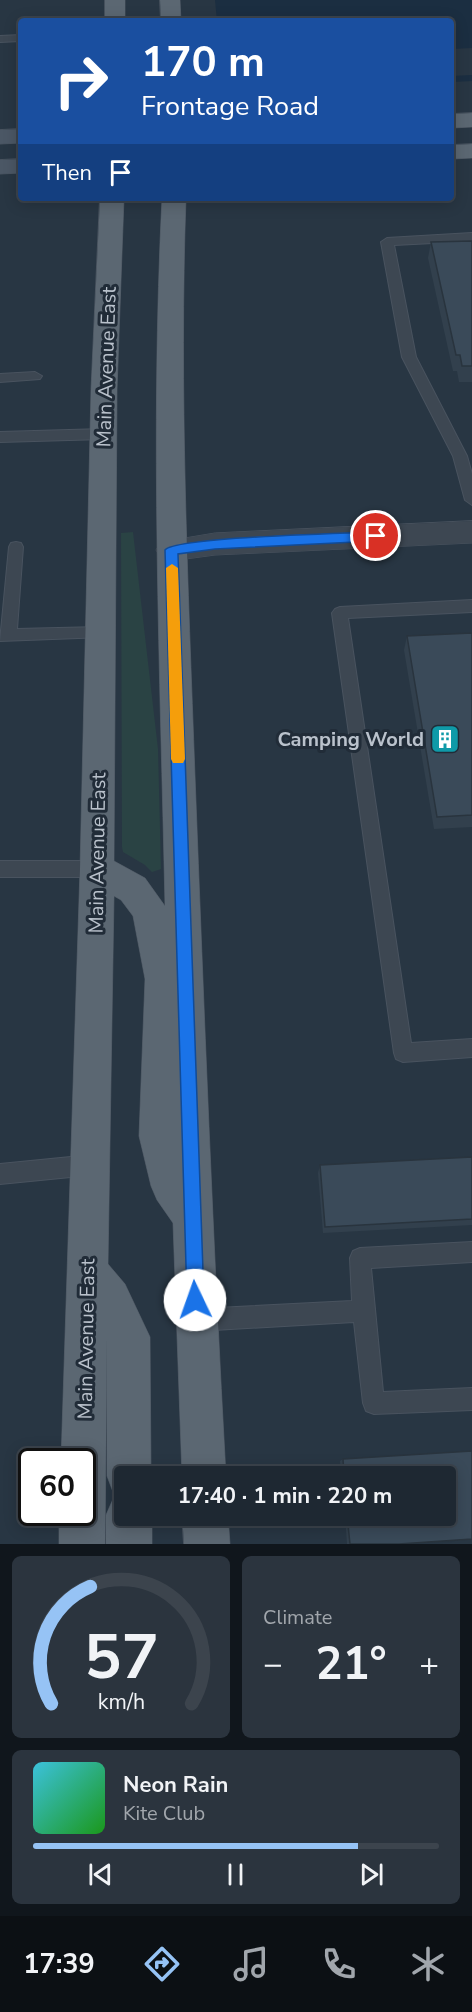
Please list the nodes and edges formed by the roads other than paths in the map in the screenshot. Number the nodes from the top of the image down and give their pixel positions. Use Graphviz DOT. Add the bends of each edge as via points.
graph roads {
  1 [pos="115,0"];
  2 [pos="170,0"];
  3 [pos="115,18"];
  4 [pos="171,18"];
  5 [pos="18,38"];
  6 [pos="0,39"];
  7 [pos="472,120"];
  8 [pos="454,121"];
  9 [pos="18,136"];
  10 [pos="0,137"];
  11 [pos="472,151"];
  12 [pos="454,152"];
  13 [pos="18,166"];
  14 [pos="0,167"];
  15 [pos="112,201"];
  16 [pos="174,201"];
  17 [pos="472,237"];
  18 [pos="35,376"];
  19 [pos="0,378"];
  20 [pos="104,434"];
  21 [pos="0,437"];
  22 [pos="472,500"];
  23 [pos="472,532"];
  24 [pos="16,547"];
  25 [pos="171,550"];
  26 [pos="472,606"];
  27 [pos="100,633"];
  28 [pos="4,635"];
  29 [pos="97,869"];
  30 [pos="0,870"];
  31 [pos="472,1048"];
  32 [pos="91,1165"];
  33 [pos="0,1174"];
  34 [pos="191,1217"];
  35 [pos="472,1252"];
  36 [pos="87,1271"];
  37 [pos="363,1311"];
  38 [pos="196,1320"];
  39 [pos="472,1399"];
  40 [pos="83,1448"];
  41 [pos="129,1466"];
  42 [pos="203,1466"];
  43 [pos="82,1526"];
  44 [pos="129,1526"];
  45 [pos="206,1526"];
  46 [pos="82,1544"];
  47 [pos="129,1544"];
  48 [pos="207,1544"];
  1 -- 3 [label="main road"];
  2 -- 4 [label="main road"];
  5 -- 6 [label="lane"];
  7 -- 8 [label="main road"];
  9 -- 10 [label="main road"];
  11 -- 12 [label="main road"];
  13 -- 14 [label="main road"];
  15 -- 20 [label="main road, Main Avenue East"];
  16 -- 25 [label="main road"];
  17 -- 22 [label="lane" via="387,242 409,357 460,456"];
  18 -- 19 [label="lane"];
  20 -- 21 [label="lane"];
  20 -- 27 [label="main road, Main Avenue East"];
  23 -- 25 [label="street" via="215,544"];
  24 -- 28 [label="lane"];
  25 -- 34 [label="main road"];
  26 -- 31 [label="lane" via="340,613 403,1053"];
  27 -- 28 [label="lane"];
  27 -- 29 [label="main road, Main Avenue East"];
  29 -- 30 [label="lane"];
  29 -- 32 [label="main road, Main Avenue East"];
  29 -- 34 [label="main road" via="133,889 149,910 163,979 159,1136 171,1186"];
  32 -- 33 [label="lane"];
  32 -- 36 [label="main road, Main Avenue East"];
  34 -- 38 [label="main road"];
  35 -- 37 [label="lane" via="360,1258"];
  36 -- 40 [label="main road, Main Avenue East"];
  36 -- 41 [label="main road" via="110,1299 129,1337"];
  37 -- 38 [label="lane"];
  37 -- 39 [label="lane" via="374,1403"];
  38 -- 42 [label="main road"];
  43 -- 46 [label="main road, Main Avenue East"];
  44 -- 47 [label="main road"];
  45 -- 48 [label="main road"];
}
